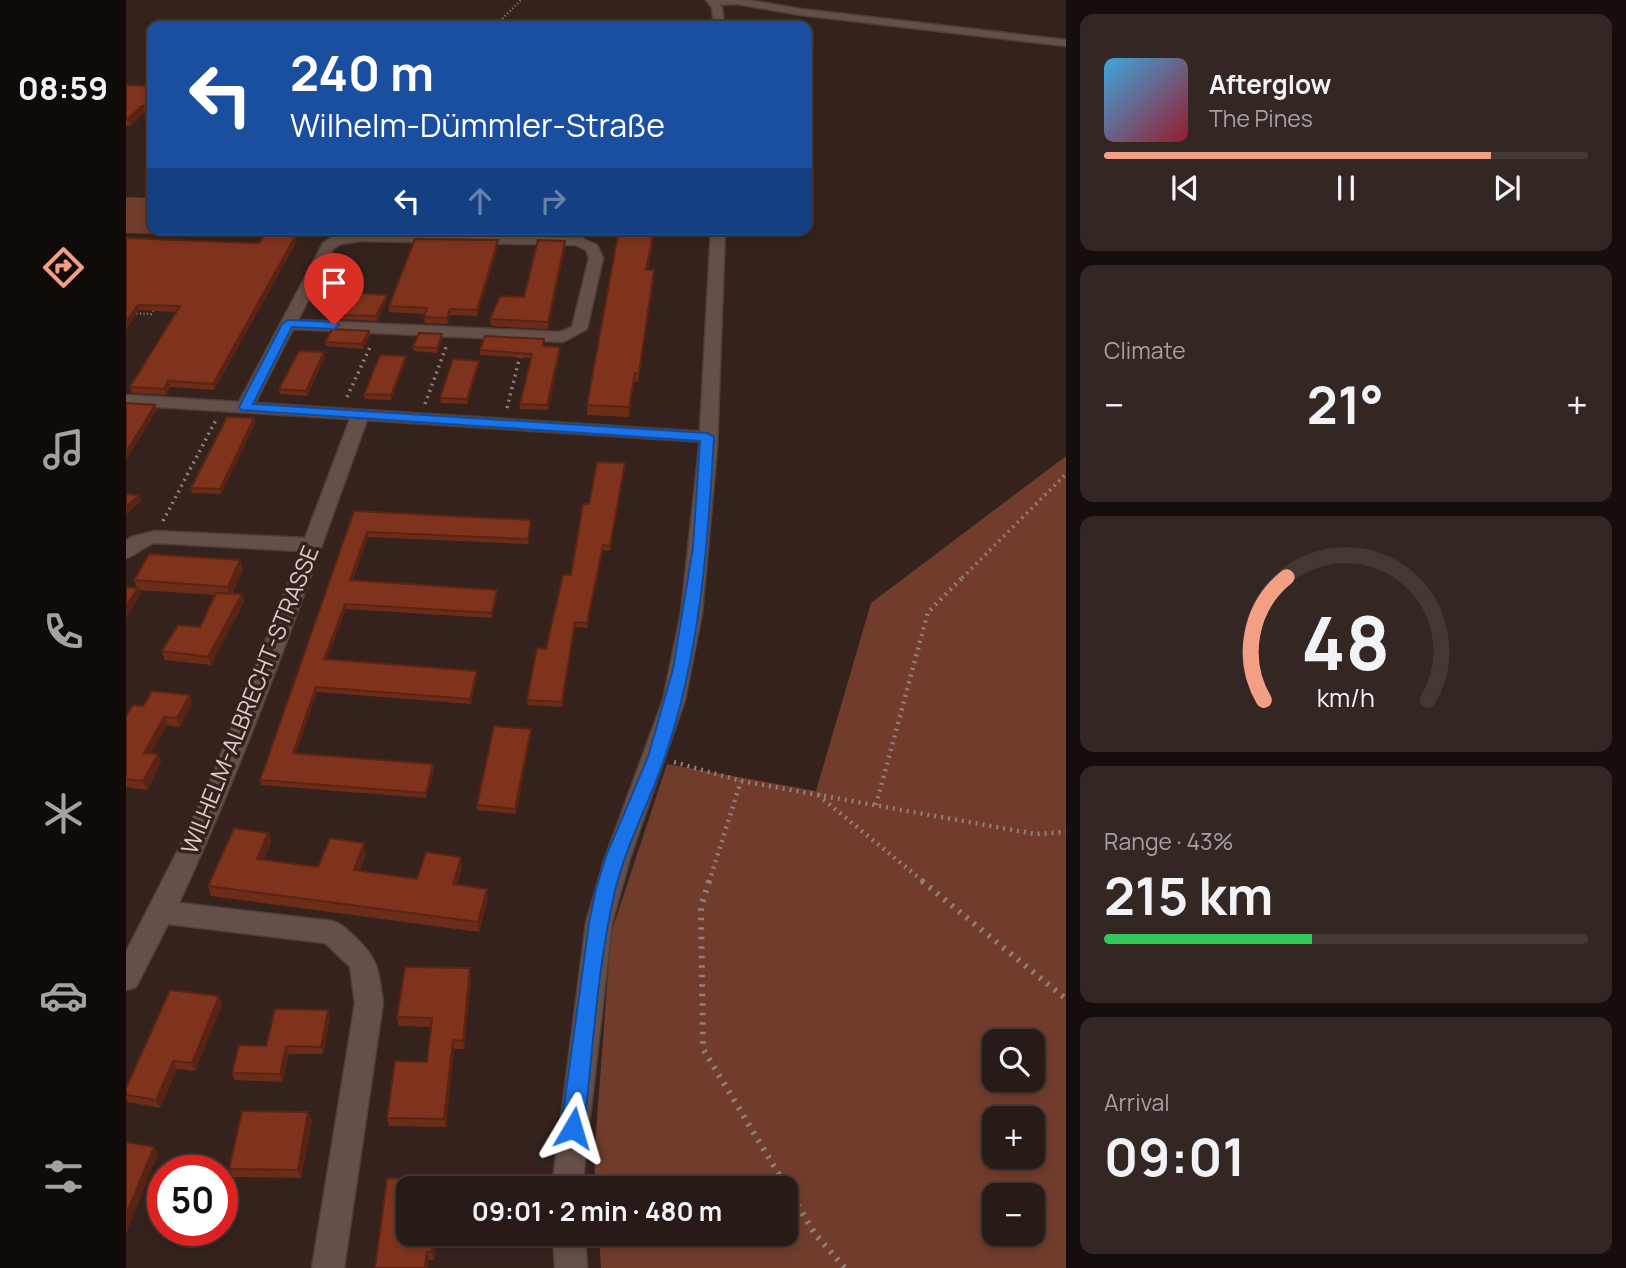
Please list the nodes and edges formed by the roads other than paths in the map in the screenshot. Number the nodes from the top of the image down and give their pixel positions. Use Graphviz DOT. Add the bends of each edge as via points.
graph roads {
  1 [pos="712,1"];
  2 [pos="719,21"];
  3 [pos="1066,43"];
  4 [pos="718,235"];
  5 [pos="288,324"];
  6 [pos="126,400"];
  7 [pos="245,407"];
  8 [pos="350,415"];
  9 [pos="707,437"];
  10 [pos="313,545"];
  11 [pos="126,552"];
  12 [pos="164,912"];
  13 [pos="126,978"];
  14 [pos="568,1176"];
  15 [pos="570,1246"];
  16 [pos="328,1268"];
  17 [pos="571,1268"];
  1 -- 2 [label="street"];
  1 -- 3 [label="street"];
  4 -- 9 [label="street"];
  5 -- 5 [label="street" via="563,337 579,329 596,258 592,248 577,241 337,240 328,246"];
  5 -- 7 [label="street"];
  6 -- 7 [label="street"];
  7 -- 8 [label="street"];
  8 -- 9 [label="street"];
  8 -- 10 [label="street, WILHELM-ALBRECHT-STRASSE"];
  9 -- 14 [label="street" via="700,547 682,669 656,757 603,900"];
  10 -- 11 [label="street" via="155,537 138,541"];
  10 -- 12 [label="street, WILHELM-ALBRECHT-STRASSE" via="218,792"];
  12 -- 13 [label="street, WILHELM-ALBRECHT-STRASSE"];
  12 -- 16 [label="street" via="332,932 363,962 369,1003"];
  15 -- 17 [label="street"];
}
